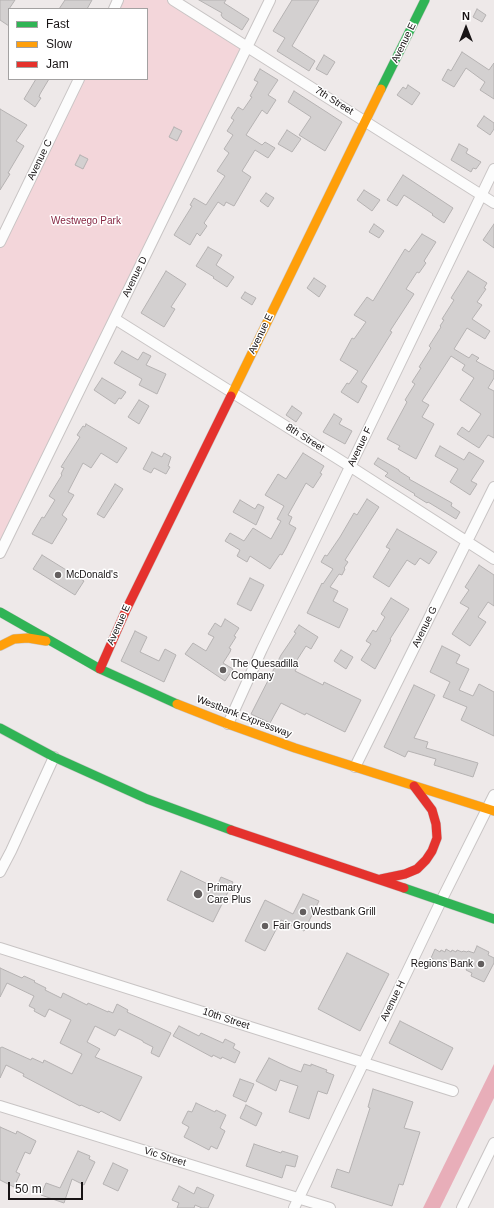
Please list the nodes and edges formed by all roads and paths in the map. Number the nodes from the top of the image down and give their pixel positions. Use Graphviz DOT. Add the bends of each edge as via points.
graph roads {
  1 [pos="173,0"];
  2 [pos="270,0"];
  3 [pos="425,0"];
  4 [pos="247,47"];
  5 [pos="80,80"];
  6 [pos="366,122"];
  7 [pos="494,169"];
  8 [pos="481,195"];
  9 [pos="494,203"];
  10 [pos="0,242"];
  11 [pos="115,319"];
  12 [pos="232,393"];
  13 [pos="351,467"];
  14 [pos="494,486"];
  15 [pos="467,541"];
  16 [pos="0,554"];
  17 [pos="494,559"];
  18 [pos="0,612"];
  19 [pos="49,641"];
  20 [pos="0,646"];
  21 [pos="100,668"];
  22 [pos="228,724"];
  23 [pos="0,725"];
  24 [pos="0,728"];
  25 [pos="14,736"];
  26 [pos="54,757"];
  27 [pos="355,767"];
  28 [pos="414,786"];
  29 [pos="494,795"];
  30 [pos="491,810"];
  31 [pos="0,872"];
  32 [pos="380,879"];
  33 [pos="441,901"];
  34 [pos="494,919"];
  35 [pos="0,948"];
  36 [pos="364,1063"];
  37 [pos="453,1091"];
  38 [pos="0,1106"];
  39 [pos="494,1143"];
  40 [pos="298,1198"];
  41 [pos="294,1208"];
  42 [pos="330,1208"];
  43 [pos="462,1208"];
  1 -- 4 [label="street, 7th Street"];
  2 -- 4 [label="street, Avenue D"];
  3 -- 6 [label="main road, Avenue E"];
  4 -- 6 [label="street, 7th Street"];
  4 -- 11 [label="street, Avenue D"];
  5 -- 10 [label="street, Avenue C"];
  6 -- 8 [label="street, 7th Street"];
  6 -- 12 [label="main road, Avenue E"];
  7 -- 8 [label="street, Avenue F"];
  8 -- 9 [label="street, 7th Street"];
  8 -- 13 [label="street, Avenue F"];
  11 -- 12 [label="street, 8th Street"];
  11 -- 16 [label="street, Avenue D"];
  12 -- 13 [label="street, 8th Street"];
  12 -- 21 [label="main road, Avenue E"];
  13 -- 15 [label="street, 8th Street"];
  13 -- 22 [label="street, Avenue F"];
  14 -- 15 [label="street, Avenue G"];
  15 -- 17 [label="street, 8th Street"];
  15 -- 27 [label="street, Avenue G"];
  18 -- 19 [label="main road, Westbank Expressway"];
  19 -- 20 [label="main road" via="14,639"];
  19 -- 21 [label="main road, Westbank Expressway"];
  21 -- 22 [label="main road, Westbank Expressway" via="168,700"];
  22 -- 27 [label="main road, Westbank Expressway"];
  23 -- 25 [label="main road"];
  24 -- 25 [label="main road"];
  25 -- 26 [label="main road"];
  26 -- 31 [label="street"];
  26 -- 32 [label="main road" via="147,800"];
  27 -- 28 [label="main road, Westbank Expressway"];
  28 -- 30 [label="main road, Westbank Expressway"];
  28 -- 32 [label="main road" via="432,810 437,838 429,855 417,869"];
  29 -- 30 [label="street, Avenue H"];
  30 -- 33 [label="street, Avenue H"];
  32 -- 33 [label="main road"];
  33 -- 34 [label="main road"];
  33 -- 36 [label="street, Avenue H"];
  35 -- 36 [label="street, 10th Street"];
  36 -- 37 [label="street, 10th Street"];
  36 -- 40 [label="street, Avenue H"];
  38 -- 40 [label="street, Vic Street"];
  39 -- 43 [label="street"];
  40 -- 41 [label="street, Avenue H"];
  40 -- 42 [label="street, Vic Street"];
}
